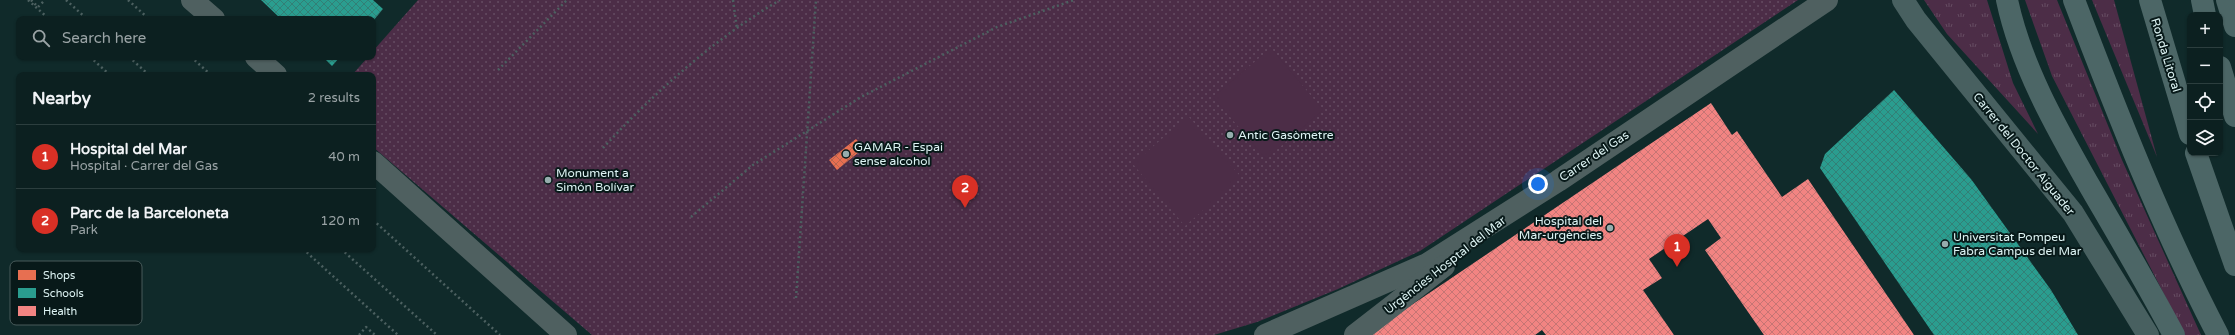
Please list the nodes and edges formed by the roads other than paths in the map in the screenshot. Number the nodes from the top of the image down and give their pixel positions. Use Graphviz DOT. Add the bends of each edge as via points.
graph roads {
  1 [pos="192,0"];
  2 [pos="1827,0"];
  3 [pos="1903,0"];
  4 [pos="2007,0"];
  5 [pos="2074,0"];
  6 [pos="2150,0"];
  7 [pos="2202,0"];
  8 [pos="2227,0"];
  9 [pos="2204,12"];
  10 [pos="211,16"];
  11 [pos="2235,26"];
  12 [pos="259,60"];
  13 [pos="273,72"];
  14 [pos="2223,77"];
  15 [pos="2235,116"];
  16 [pos="2187,124"];
  17 [pos="2197,156"];
  18 [pos="376,165"];
  19 [pos="1536,195"];
  20 [pos="2235,265"];
  21 [pos="566,335"];
  22 [pos="1265,335"];
  23 [pos="1355,335"];
  24 [pos="2148,335"];
  25 [pos="2174,335"];
  26 [pos="2218,335"];
  1 -- 10 [label="street"];
  2 -- 19 [label="street, Carrer del Gas"];
  3 -- 24 [label="main road, Carrer del Doctor Aiguader" via="1916,20 2073,213"];
  4 -- 25 [label="highway" via="2011,19 2035,84"];
  5 -- 26 [label="highway" via="2193,287"];
  6 -- 16 [label="highway, Ronda Litoral"];
  7 -- 9 [label="highway"];
  8 -- 11 [label="highway"];
  12 -- 13 [label="street"];
  14 -- 15 [label="highway"];
  17 -- 20 [label="highway"];
  18 -- 21 [label="street"];
  19 -- 22 [label="street, Carrer del Gas" via="1427,264"];
  19 -- 23 [label="street, Urgències Hosptal del Mar"];
}
